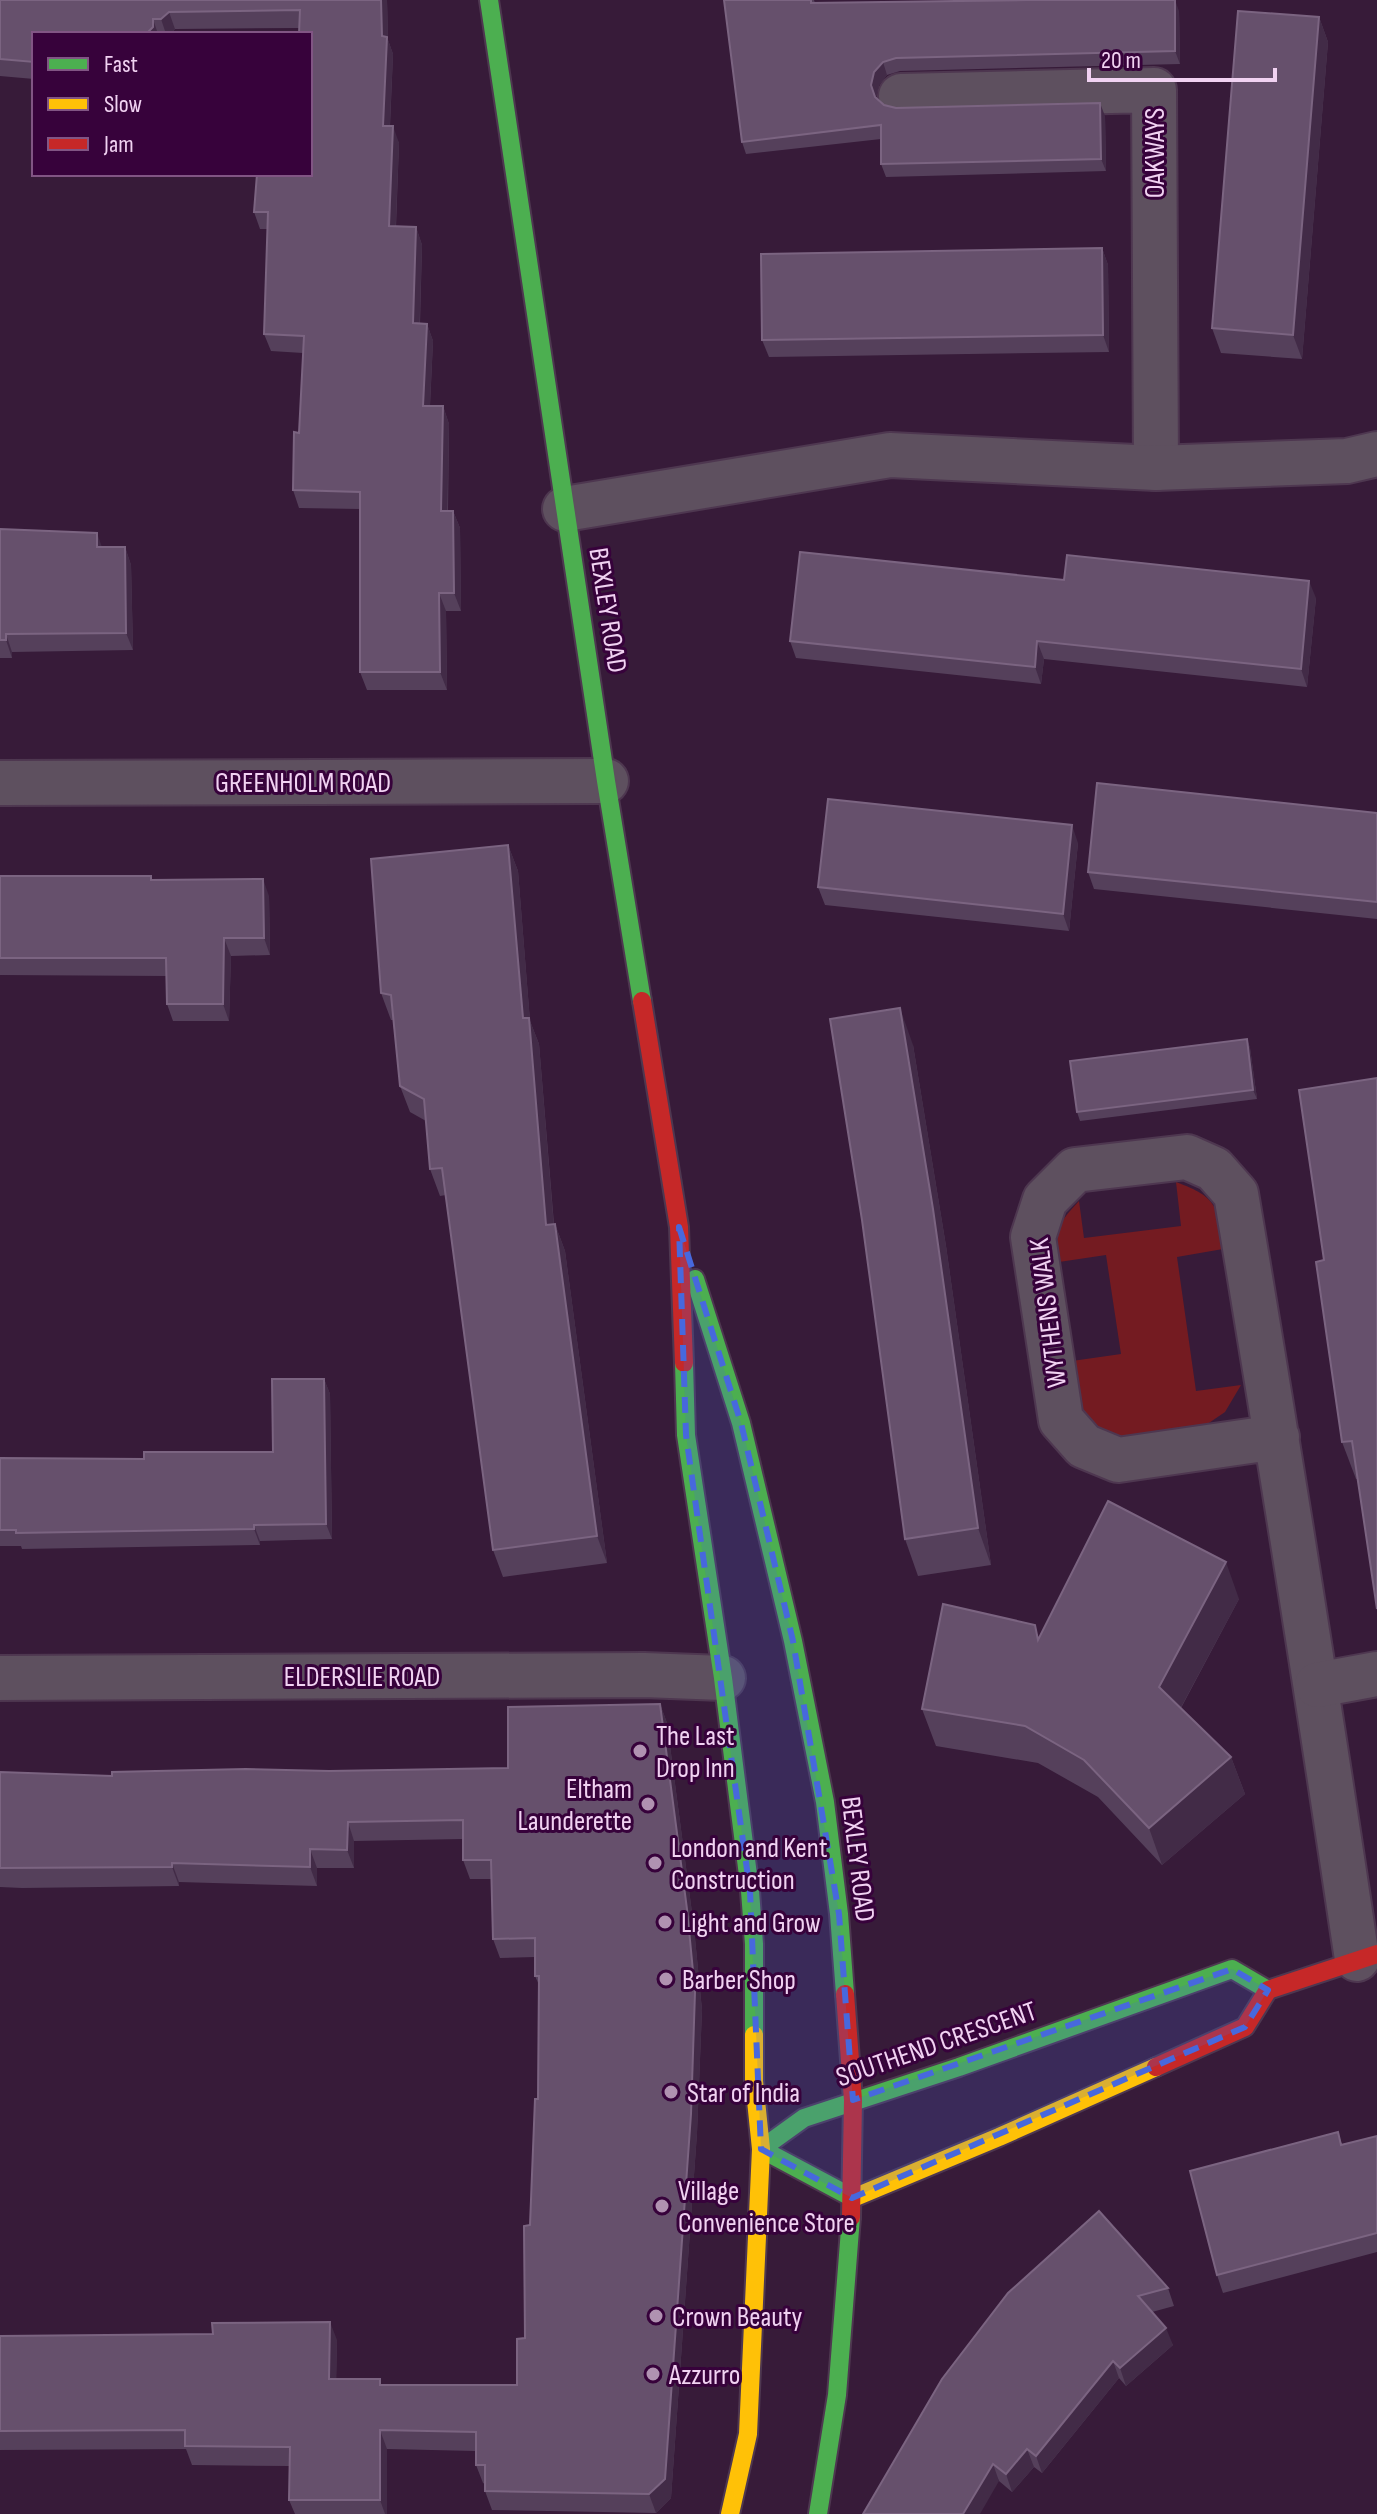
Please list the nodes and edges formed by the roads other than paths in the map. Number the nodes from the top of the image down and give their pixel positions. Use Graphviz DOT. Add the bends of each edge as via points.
graph roads {
  1 [pos="489,0"];
  2 [pos="901,96"];
  3 [pos="1377,454"];
  4 [pos="1156,468"];
  5 [pos="565,509"];
  6 [pos="606,781"];
  7 [pos="0,783"];
  8 [pos="679,1227"];
  9 [pos="1277,1437"];
  10 [pos="1377,1674"];
  11 [pos="0,1678"];
  12 [pos="723,1678"];
  13 [pos="1317,1685"];
  14 [pos="1367,1956"];
  15 [pos="1268,1990"];
  16 [pos="853,2100"];
  17 [pos="761,2149"];
  18 [pos="852,2198"];
  19 [pos="730,2514"];
  20 [pos="818,2514"];
  1 -- 5 [label="main road, BEXLEY ROAD"];
  2 -- 4 [label="street, OAKWAYS" via="1154,90"];
  3 -- 4 [label="street" via="1347,461"];
  4 -- 5 [label="street" via="890,455"];
  5 -- 6 [label="main road, BEXLEY ROAD"];
  6 -- 7 [label="street, GREENHOLM ROAD"];
  6 -- 8 [label="main road, BEXLEY ROAD"];
  8 -- 12 [label="main road, BEXLEY ROAD" via="686,1435"];
  8 -- 16 [label="main road, BEXLEY ROAD" via="741,1423 793,1641 825,1802"];
  9 -- 9 [label="street, WYTHENS WALK" via="1236,1194 1214,1169 1187,1157 1075,1170 1045,1200 1033,1237 1061,1420 1084,1446 1118,1460"];
  9 -- 13 [label="street, WYTHENS WALK"];
  10 -- 13 [label="street"];
  11 -- 12 [label="street, ELDERSLIE ROAD"];
  12 -- 17 [label="main road, BEXLEY ROAD" via="754,1944 754,2081"];
  13 -- 14 [label="street, WYTHENS WALK"];
  14 -- 15 [label="main road"];
  15 -- 16 [label="main road, SOUTHEND CRESCENT" via="1232,1969"];
  15 -- 18 [label="main road" via="1245,2027"];
  16 -- 17 [label="main road, SOUTHEND CRESCENT" via="804,2118"];
  16 -- 18 [label="main road, BEXLEY ROAD"];
  17 -- 18 [label="main road"];
  17 -- 19 [label="main road, BEXLEY ROAD" via="748,2434"];
  18 -- 20 [label="main road, BEXLEY ROAD" via="837,2395"];
}
